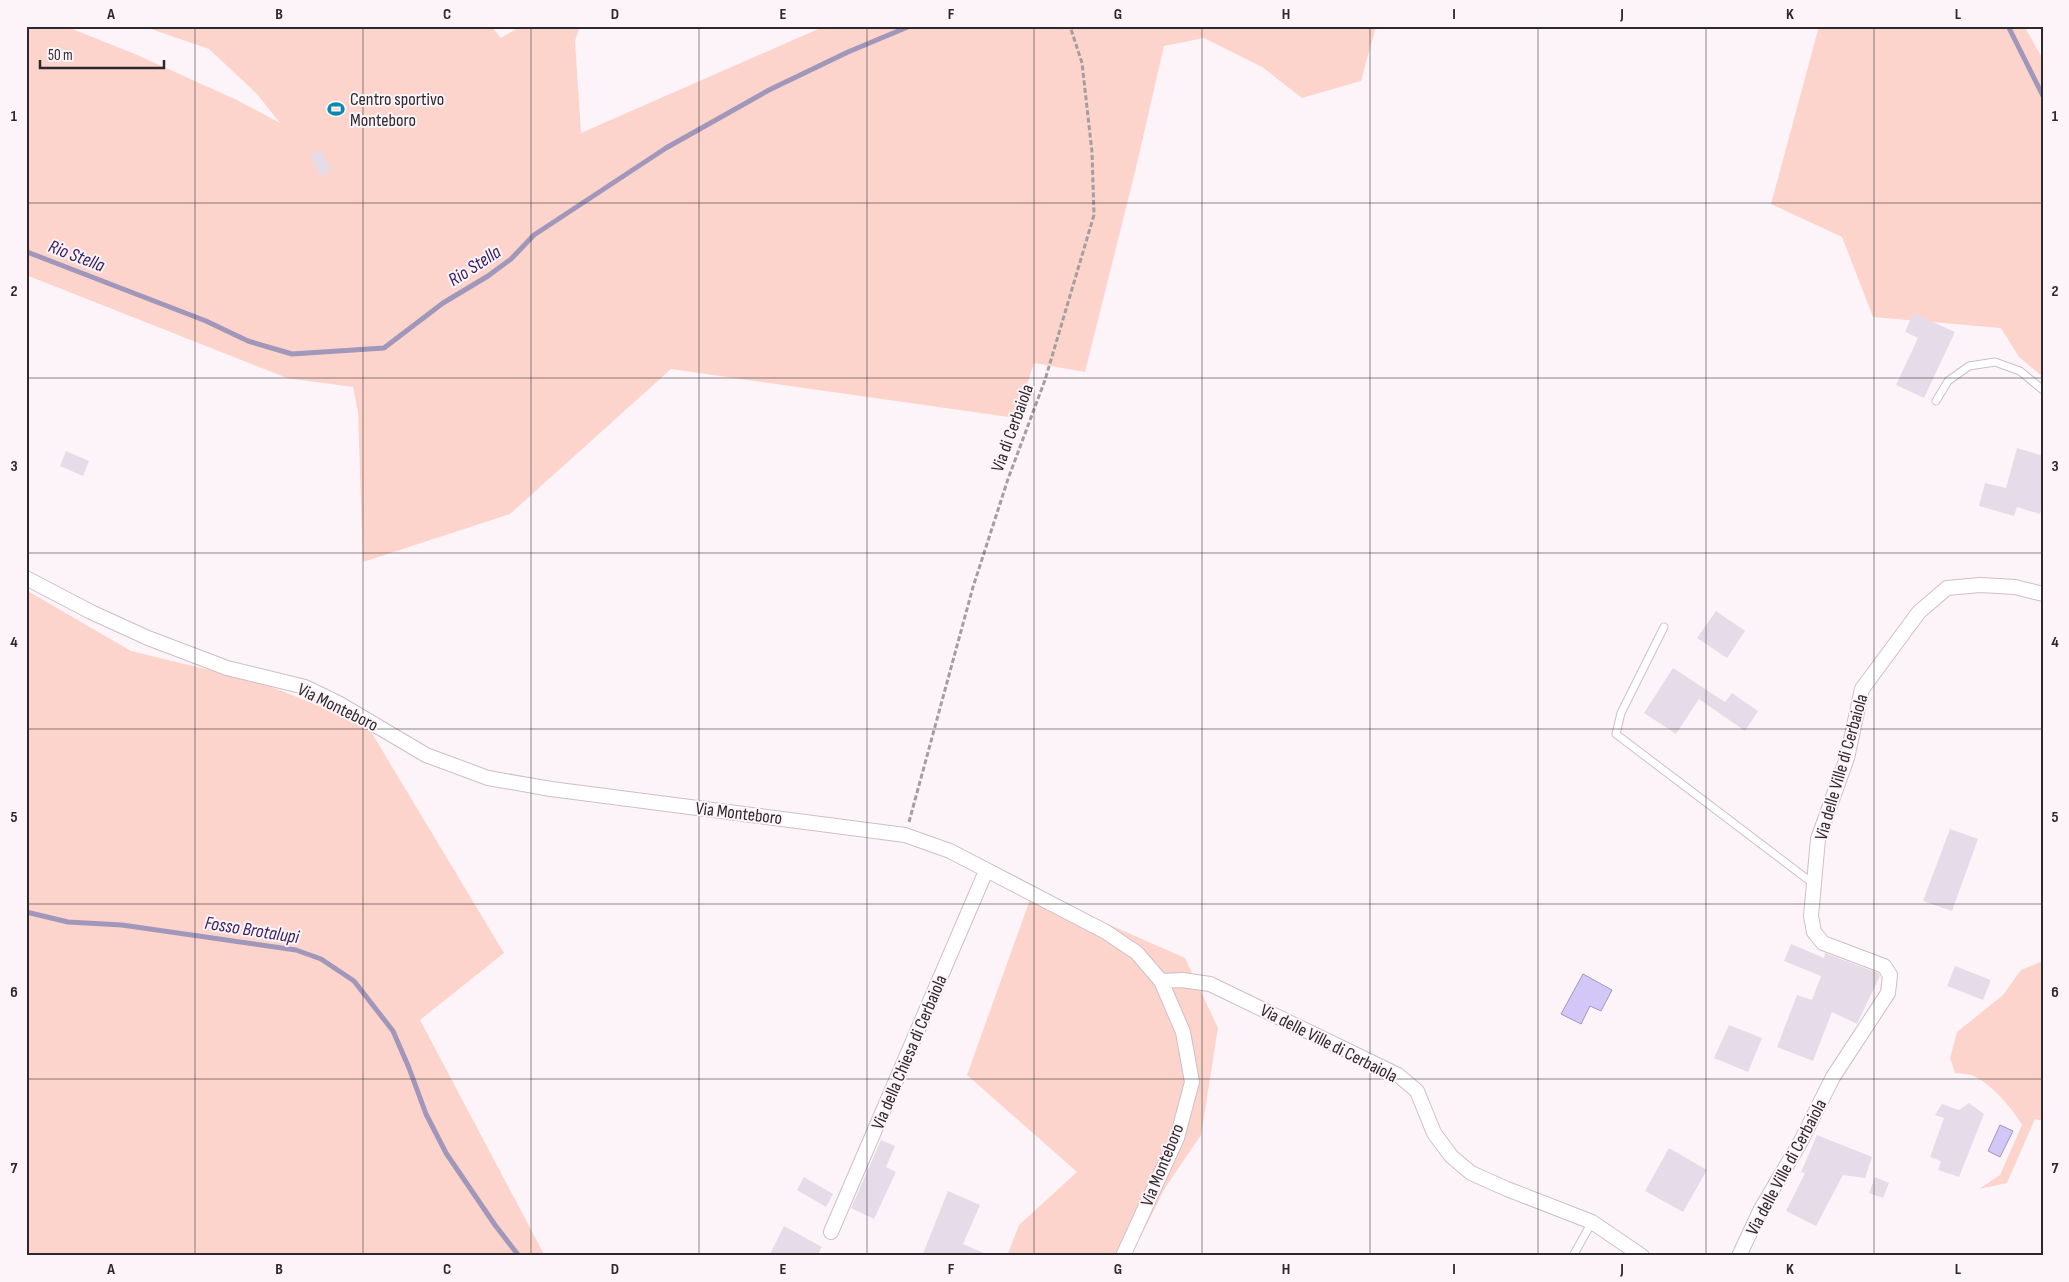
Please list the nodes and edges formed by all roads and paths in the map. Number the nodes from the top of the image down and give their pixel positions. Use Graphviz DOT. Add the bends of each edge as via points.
graph roads {
  1 [pos="1070,26"];
  2 [pos="2043,390"];
  3 [pos="1936,401"];
  4 [pos="26,578"];
  5 [pos="2043,594"];
  6 [pos="1664,627"];
  7 [pos="905,835"];
  8 [pos="986,871"];
  9 [pos="1815,885"];
  10 [pos="1161,981"];
  11 [pos="1592,1222"];
  12 [pos="831,1232"];
  13 [pos="1123,1256"];
  14 [pos="1573,1256"];
  15 [pos="1642,1256"];
  16 [pos="1739,1256"];
  1 -- 7 [label="path, Via di Cerbaiola" via="1082,63 1092,152 1094,216 1045,380 973,587"];
  2 -- 3 [label="lane" via="2020,371 1995,362 1969,366 1948,381"];
  4 -- 7 [label="street, Via Monteboro" via="148,638 227,668 304,687 338,703 426,755 488,778"];
  5 -- 9 [label="street, Via delle Ville di Cerbaiola" via="2015,587 1980,585 1947,588 1919,612 1862,689 1847,758 1818,840"];
  6 -- 9 [label="lane" via="1621,713 1616,734"];
  7 -- 8 [label="street, Via Monteboro" via="950,851"];
  8 -- 10 [label="street, Via Monteboro" via="1106,932 1138,954"];
  8 -- 12 [label="street, Via della Chiesa di Cerbaiola"];
  9 -- 16 [label="street, Via delle Ville di Cerbaiola" via="1811,916 1814,932 1823,942 1884,966 1890,975 1888,993 1833,1077"];
  10 -- 11 [label="street, Via delle Ville di Cerbaiola" via="1210,984 1398,1075 1417,1091 1434,1133 1451,1156 1471,1172"];
  10 -- 13 [label="street, Via Monteboro" via="1183,1032 1192,1082 1177,1138"];
  11 -- 14 [label="lane"];
  11 -- 15 [label="street, Via delle Ville di Cerbaiola"];
}
